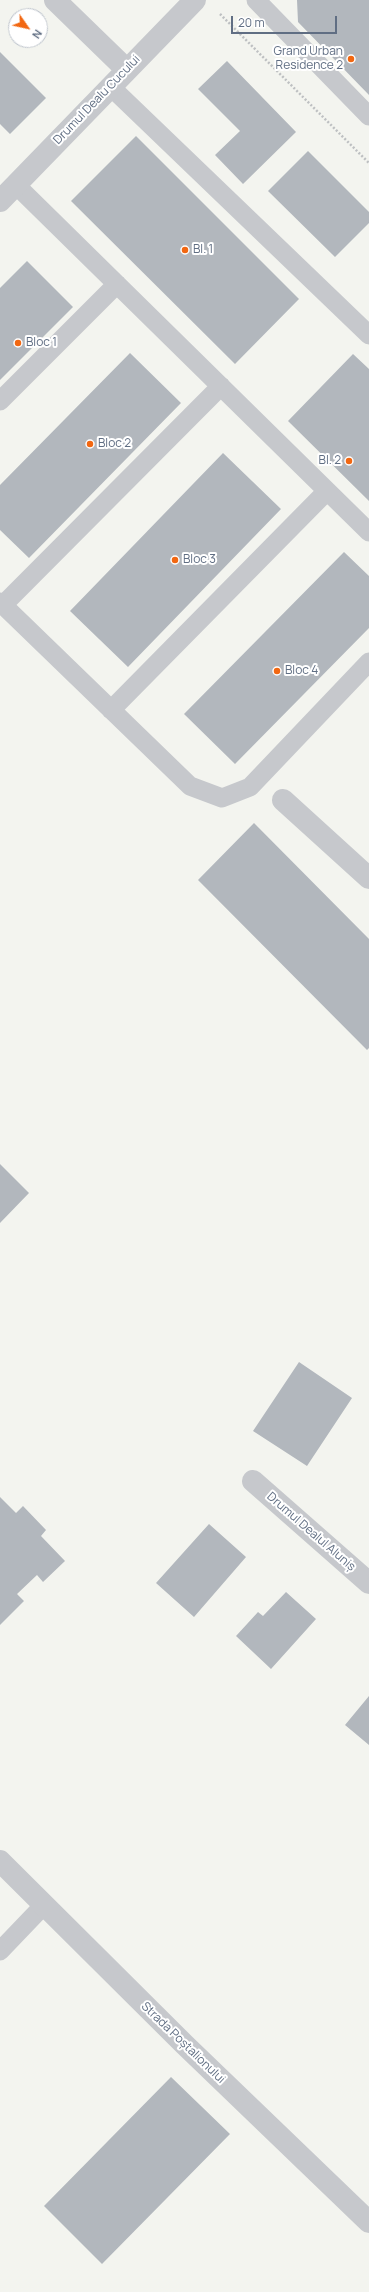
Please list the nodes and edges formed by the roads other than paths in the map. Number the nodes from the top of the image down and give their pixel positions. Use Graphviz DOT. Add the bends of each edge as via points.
graph roads {
  1 [pos="55,0"];
  2 [pos="195,0"];
  3 [pos="256,0"];
  4 [pos="127,70"];
  5 [pos="110,87"];
  6 [pos="369,116"];
  7 [pos="16,185"];
  8 [pos="0,201"];
  9 [pos="117,284"];
  10 [pos="369,334"];
  11 [pos="220,386"];
  12 [pos="0,401"];
  13 [pos="327,491"];
  14 [pos="369,532"];
  15 [pos="2,604"];
  16 [pos="369,662"];
  17 [pos="111,710"];
  18 [pos="283,800"];
  19 [pos="369,878"];
  20 [pos="252,1481"];
  21 [pos="369,1583"];
  22 [pos="0,1862"];
  23 [pos="44,1905"];
  24 [pos="0,1951"];
  25 [pos="369,2222"];
  1 -- 4 [label="street"];
  2 -- 4 [label="street, Drumul Dealu Cucului"];
  3 -- 6 [label="lane"];
  4 -- 5 [label="street, Drumul Dealu Cucului"];
  5 -- 7 [label="street, Drumul Dealu Cucului"];
  5 -- 10 [label="lane"];
  7 -- 8 [label="street, Drumul Dealu Cucului"];
  7 -- 9 [label="lane"];
  9 -- 11 [label="lane"];
  9 -- 12 [label="lane"];
  11 -- 13 [label="lane"];
  11 -- 15 [label="lane"];
  13 -- 14 [label="lane"];
  13 -- 17 [label="lane"];
  15 -- 17 [label="lane"];
  16 -- 17 [label="lane" via="250,787 222,798 190,786"];
  18 -- 19 [label="street"];
  20 -- 21 [label="street, Drumul Dealul Aluniș"];
  22 -- 23 [label="street, Strada Poștalionului"];
  23 -- 24 [label="lane"];
  23 -- 25 [label="street, Strada Poștalionului"];
}
